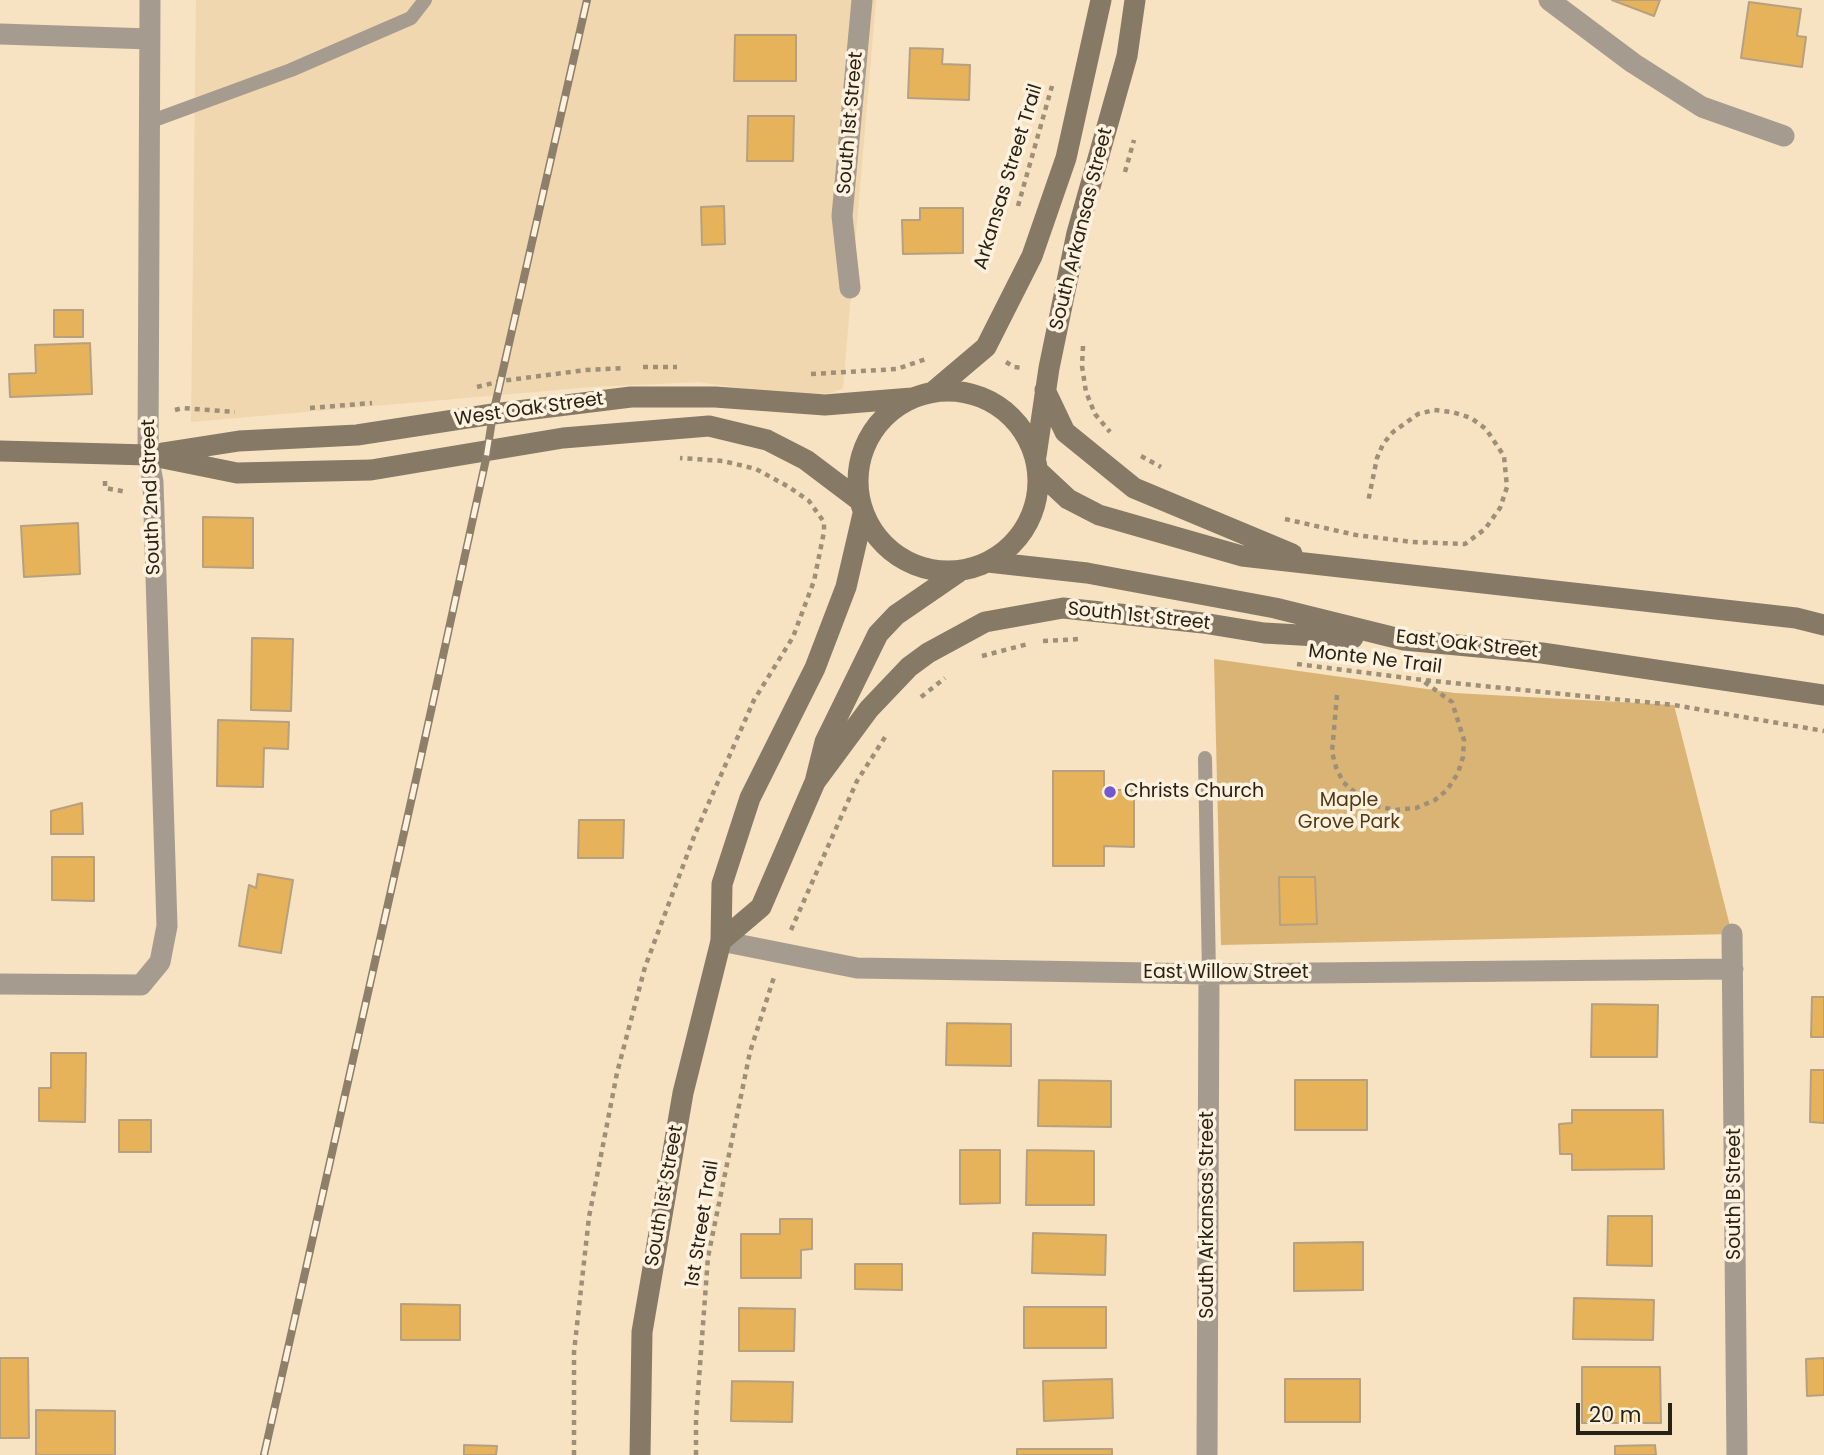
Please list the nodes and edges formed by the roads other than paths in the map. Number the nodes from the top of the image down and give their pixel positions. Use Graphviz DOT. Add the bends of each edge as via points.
graph roads {
  1 [pos="150,0"];
  2 [pos="425,0"];
  3 [pos="862,0"];
  4 [pos="1101,0"];
  5 [pos="1135,0"];
  6 [pos="1549,0"];
  7 [pos="0,34"];
  8 [pos="150,38"];
  9 [pos="149,122"];
  10 [pos="1784,136"];
  11 [pos="850,288"];
  12 [pos="1045,390"];
  13 [pos="934,391"];
  14 [pos="912,398"];
  15 [pos="0,451"];
  16 [pos="148,455"];
  17 [pos="1037,465"];
  18 [pos="861,507"];
  19 [pos="988,562"];
  20 [pos="1313,563"];
  21 [pos="960,571"];
  22 [pos="1824,625"];
  23 [pos="1404,640"];
  24 [pos="1824,695"];
  25 [pos="1205,758"];
  26 [pos="815,782"];
  27 [pos="1732,934"];
  28 [pos="721,941"];
  29 [pos="1733,969"];
  30 [pos="1209,974"];
  31 [pos="0,984"];
  32 [pos="640,1455"];
  33 [pos="1208,1455"];
  34 [pos="1737,1455"];
  1 -- 8 [label="street, South 2nd Street"];
  2 -- 9 [label="lane" via="411,18 291,70"];
  3 -- 11 [label="street, South 1st Street" via="842,216"];
  4 -- 13 [label="street, South Arkansas Street" via="1066,158 1032,256 986,347"];
  5 -- 12 [label="street, South Arkansas Street" via="1127,56 1077,233"];
  6 -- 10 [label="street" via="1702,107"];
  7 -- 8 [label="street"];
  8 -- 9 [label="street, South 2nd Street"];
  9 -- 16 [label="street, South 2nd Street"];
  12 -- 17 [label="street, South Arkansas Street"];
  12 -- 20 [label="street" via="1065,432 1134,488"];
  13 -- 14 [label="street"];
  13 -- 17 [label="street" via="961,391 986,399 1009,414 1026,434"];
  14 -- 16 [label="street, West Oak Street" via="825,405 631,397 357,435 239,441"];
  14 -- 18 [label="street" via="890,411 867,440 857,475"];
  15 -- 16 [label="street, West Oak Street"];
  16 -- 18 [label="street, West Oak Street" via="237,474 371,470 563,438 709,426 767,440 806,460"];
  16 -- 31 [label="street, South 2nd Street" via="153,482 167,926 160,962 141,985"];
  17 -- 19 [label="street" via="1037,499 1027,524 1011,546"];
  17 -- 20 [label="street" via="1068,499 1099,515 1242,556"];
  18 -- 21 [label="street" via="875,535 892,552 913,565"];
  18 -- 28 [label="street, South 1st Street" via="846,587 819,656 750,798 722,884"];
  19 -- 21 [label="street"];
  19 -- 23 [label="street, East Oak Street" via="1087,573 1275,608"];
  20 -- 22 [label="street" via="1796,618"];
  21 -- 26 [label="street, South 1st Street" via="896,615 878,634 825,742"];
  23 -- 24 [label="street, East Oak Street" via="1542,653"];
  23 -- 26 [label="street, South 1st Street" via="1264,633 1063,608 985,622 909,667 869,709"];
  25 -- 30 [label="lane"];
  26 -- 28 [label="street, South 1st Street" via="761,907"];
  27 -- 29 [label="street, South B Street"];
  28 -- 30 [label="street, East Willow Street" via="857,968"];
  28 -- 32 [label="street, South 1st Street" via="683,1094 642,1332"];
  29 -- 30 [label="street, East Willow Street"];
  29 -- 34 [label="street, South B Street"];
  30 -- 33 [label="street, South Arkansas Street"];
}
